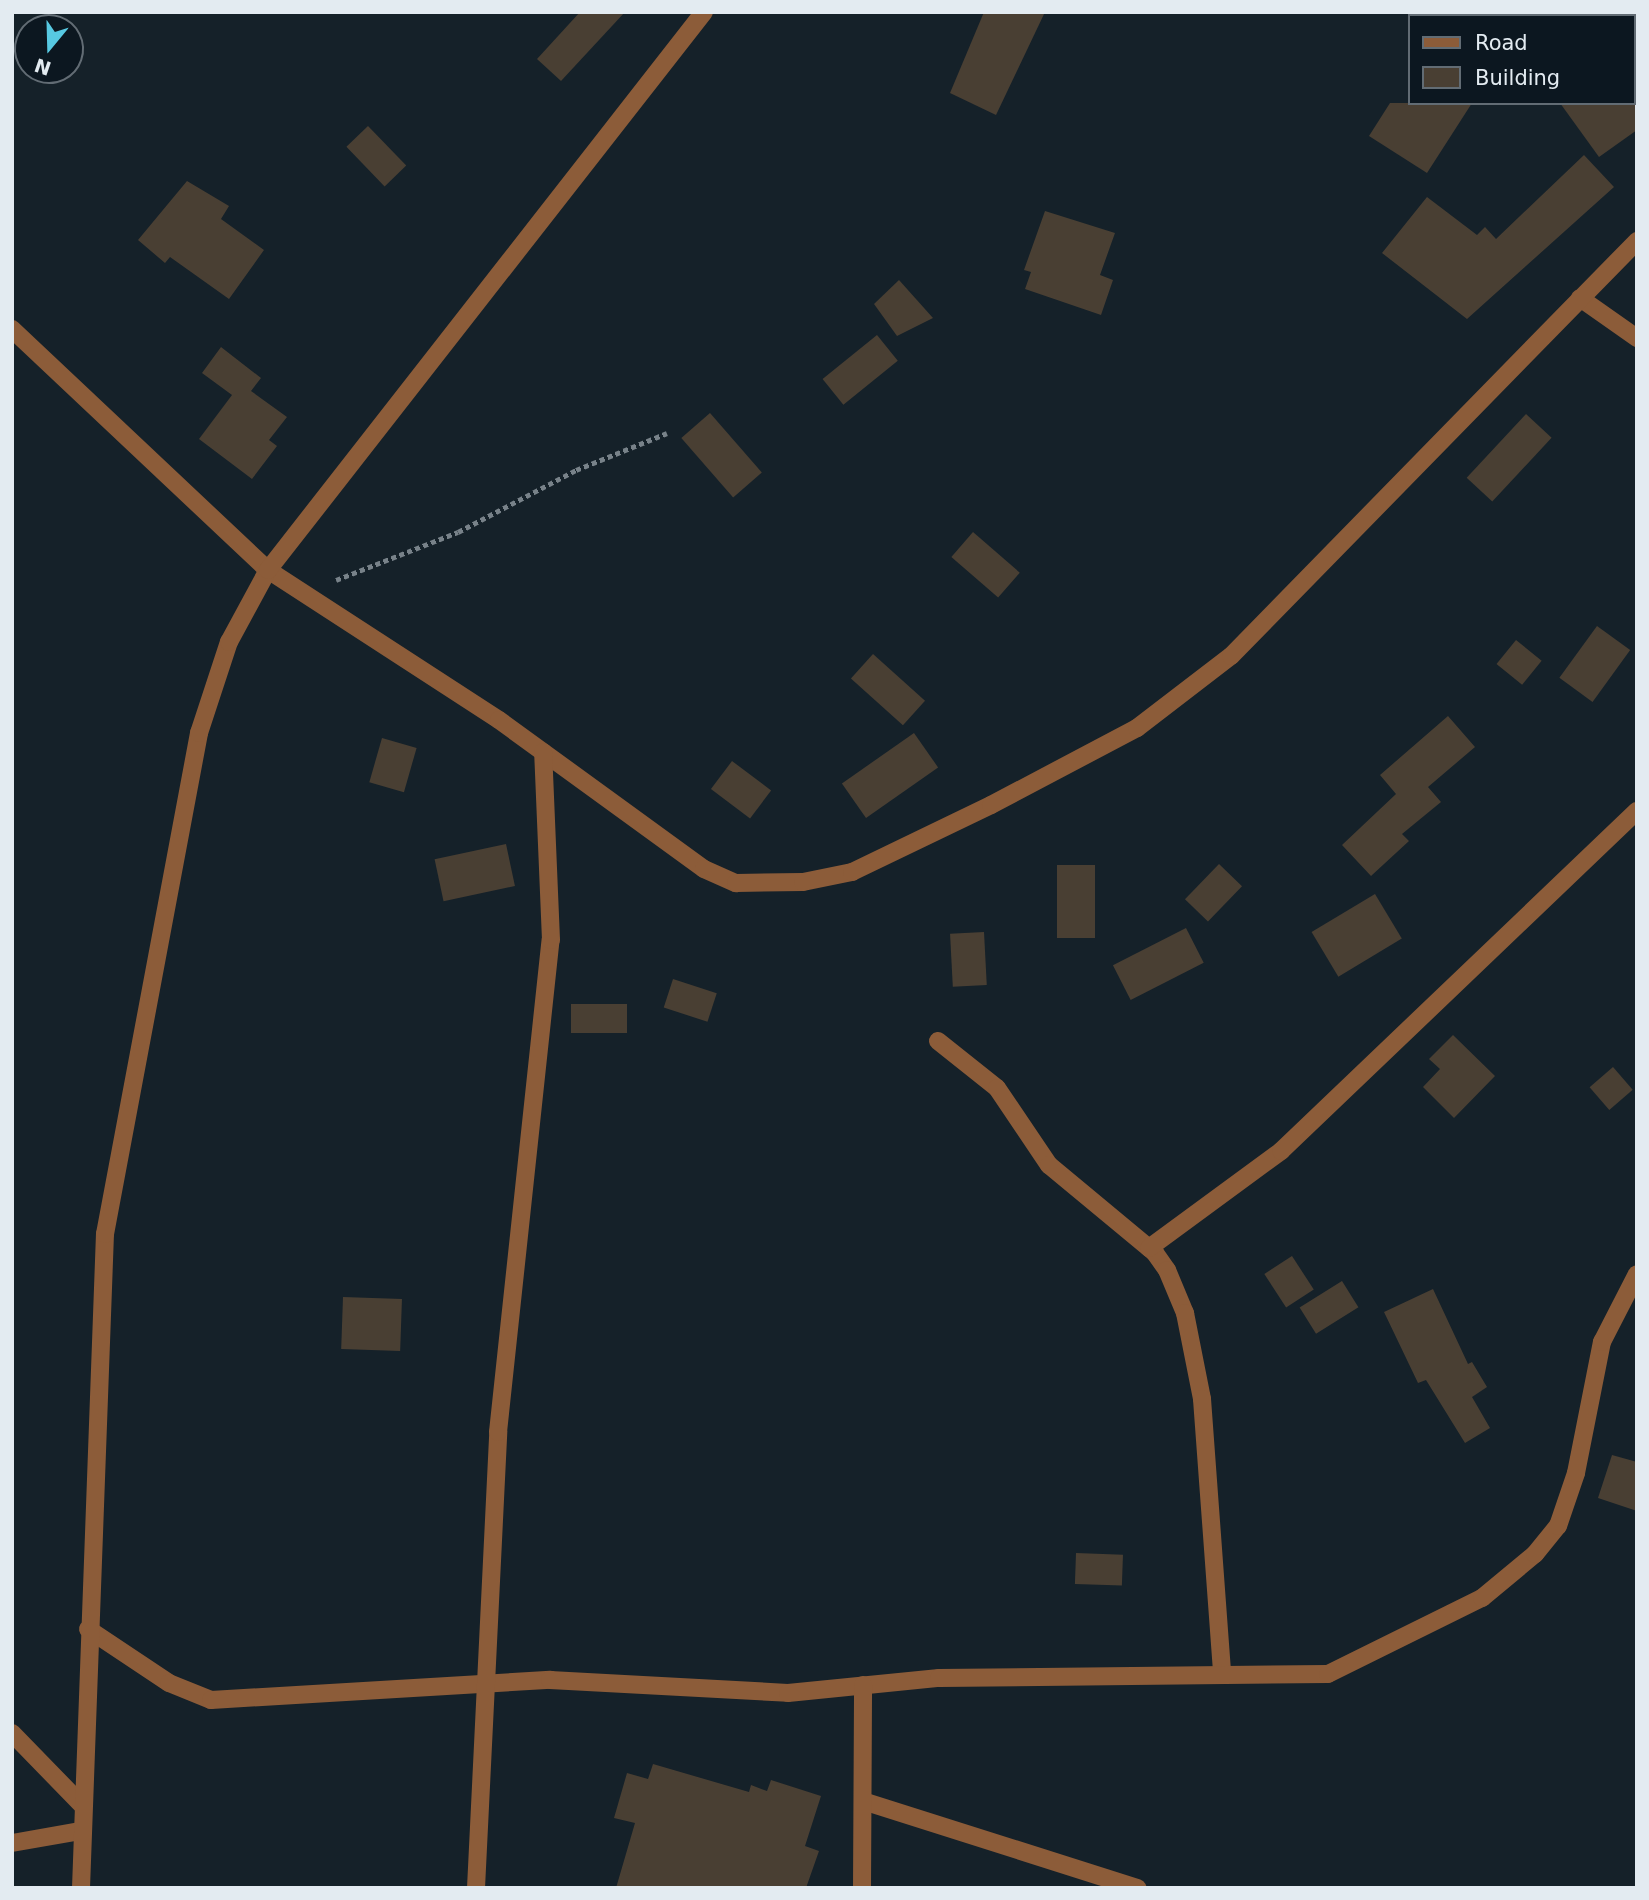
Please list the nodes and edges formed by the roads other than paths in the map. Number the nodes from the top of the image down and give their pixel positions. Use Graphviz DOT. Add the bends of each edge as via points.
graph roads {
  1 [pos="704,12"];
  2 [pos="1637,241"];
  3 [pos="1580,298"];
  4 [pos="1637,320"];
  5 [pos="1616,321"];
  6 [pos="12,329"];
  7 [pos="1637,338"];
  8 [pos="268,570"];
  9 [pos="543,752"];
  10 [pos="1637,811"];
  11 [pos="939,1041"];
  12 [pos="1149,1248"];
  13 [pos="1637,1274"];
  14 [pos="88,1629"];
  15 [pos="1222,1674"];
  16 [pos="484,1683"];
  17 [pos="863,1685"];
  18 [pos="12,1733"];
  19 [pos="863,1801"];
  20 [pos="81,1804"];
  21 [pos="81,1831"];
  22 [pos="12,1843"];
  23 [pos="81,1888"];
  24 [pos="476,1888"];
  25 [pos="862,1888"];
  26 [pos="1138,1888"];
  1 -- 8 [label="street"];
  2 -- 3 [label="street"];
  3 -- 5 [label="street"];
  3 -- 9 [label="street" via="1231,656 1137,728 852,872 769,884 722,878"];
  4 -- 5 [label="street"];
  5 -- 7 [label="street"];
  6 -- 8 [label="street"];
  8 -- 9 [label="street"];
  8 -- 14 [label="street" via="229,642 199,733 105,1234"];
  9 -- 16 [label="street" via="551,940 498,1433"];
  10 -- 12 [label="street" via="1281,1151"];
  11 -- 12 [label="street" via="997,1088 1049,1165"];
  12 -- 15 [label="street" via="1167,1270 1192,1340 1202,1399"];
  13 -- 15 [label="street" via="1602,1342 1576,1473 1558,1526 1535,1554 1482,1598 1369,1650 1338,1671"];
  14 -- 16 [label="street" via="169,1683 211,1700"];
  14 -- 20 [label="street"];
  15 -- 17 [label="street" via="939,1678"];
  16 -- 17 [label="street" via="550,1680 788,1693"];
  16 -- 24 [label="street"];
  17 -- 19 [label="street"];
  18 -- 20 [label="street"];
  19 -- 25 [label="street"];
  19 -- 26 [label="street"];
  20 -- 21 [label="street"];
  21 -- 22 [label="street"];
  21 -- 23 [label="street"];
}
